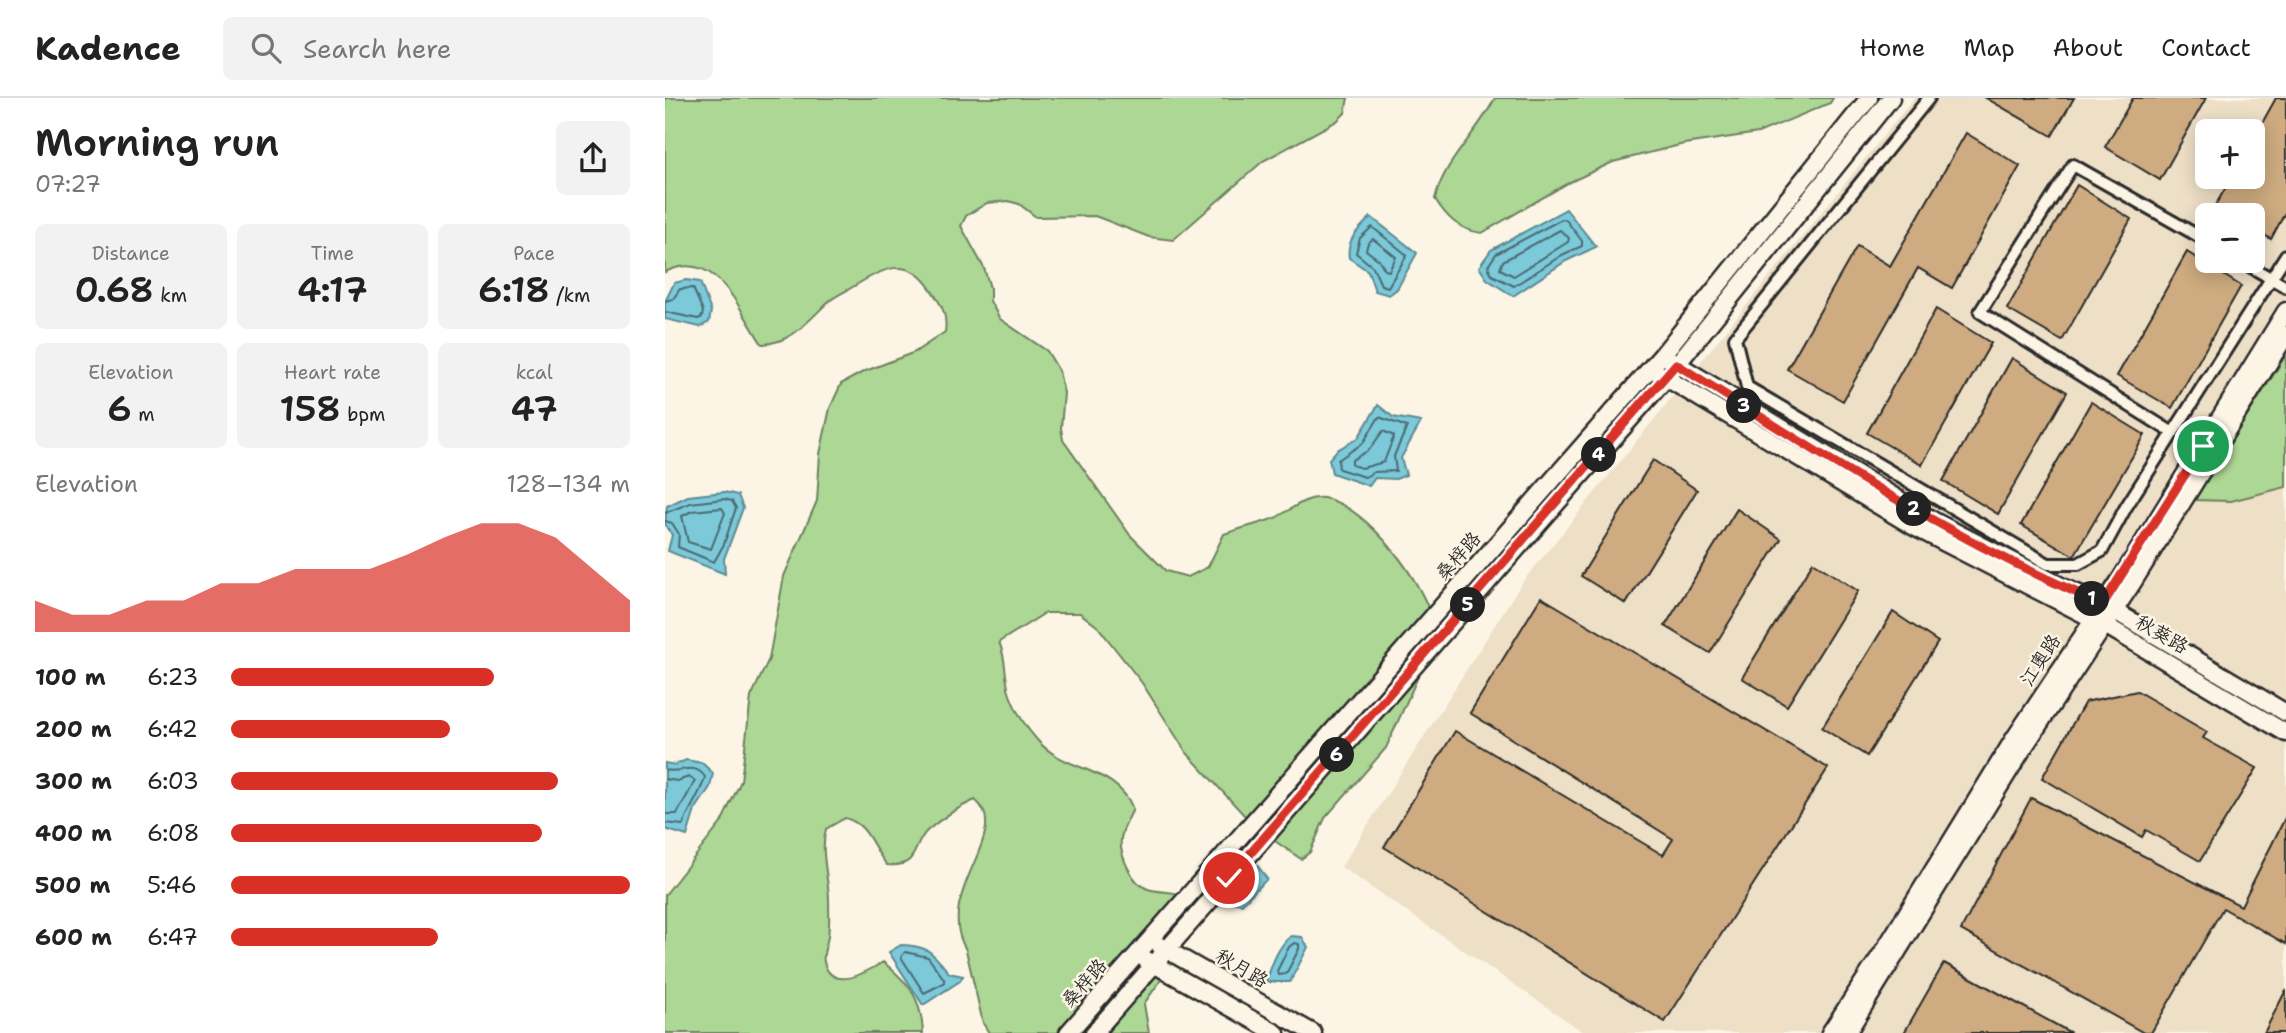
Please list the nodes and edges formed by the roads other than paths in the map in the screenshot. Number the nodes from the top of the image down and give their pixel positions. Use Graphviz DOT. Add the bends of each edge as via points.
graph roads {
  1 [pos="1869,98"];
  2 [pos="1891,98"];
  3 [pos="1929,98"];
  4 [pos="2195,234"];
  5 [pos="2286,255"];
  6 [pos="2262,273"];
  7 [pos="2271,278"];
  8 [pos="2286,287"];
  9 [pos="2286,311"];
  10 [pos="2286,335"];
  11 [pos="1663,354"];
  12 [pos="1676,364"];
  13 [pos="1650,369"];
  14 [pos="1666,378"];
  15 [pos="2173,433"];
  16 [pos="2109,607"];
  17 [pos="2099,622"];
  18 [pos="2286,712"];
  19 [pos="2286,733"];
  20 [pos="1150,939"];
  21 [pos="1167,950"];
  22 [pos="1137,954"];
  23 [pos="1154,964"];
  24 [pos="1068,1033"];
  25 [pos="1094,1033"];
  26 [pos="1276,1033"];
  27 [pos="1313,1033"];
  28 [pos="1830,1033"];
  29 [pos="1847,1033"];
  1 -- 11 [label="street, 桑梓路"];
  2 -- 12 [label="street, 桑梓路"];
  3 -- 15 [label="street" via="1735,338 1747,387 2048,565 2078,564 2102,551"];
  4 -- 15 [label="street" via="2074,165 1980,312"];
  5 -- 7 [label="street"];
  6 -- 7 [label="street"];
  7 -- 8 [label="street"];
  7 -- 15 [label="street"];
  9 -- 16 [label="street, 江奥路"];
  10 -- 16 [label="street, 江奥路"];
  11 -- 12 [label="street, 秋葵路"];
  11 -- 13 [label="street, 桑梓路"];
  12 -- 14 [label="street, 桑梓路"];
  12 -- 16 [label="street, 秋葵路" via="1934,521"];
  13 -- 14 [label="street, 秋葵路"];
  13 -- 20 [label="street, 桑梓路"];
  14 -- 17 [label="street, 秋葵路" via="1916,528"];
  14 -- 21 [label="street, 桑梓路"];
  16 -- 17 [label="street, 江奥路"];
  16 -- 18 [label="street, 秋葵路"];
  17 -- 19 [label="street, 秋葵路"];
  17 -- 28 [label="street, 江奥路" via="2014,739"];
  17 -- 29 [label="street, 江奥路"];
  20 -- 21 [label="street, 秋月路"];
  20 -- 22 [label="street, 桑梓路"];
  21 -- 23 [label="street, 桑梓路"];
  21 -- 27 [label="street, 秋月路"];
  22 -- 23 [label="street, 秋月路"];
  22 -- 24 [label="street, 桑梓路"];
  23 -- 25 [label="street, 桑梓路"];
  23 -- 26 [label="street, 秋月路"];
}
